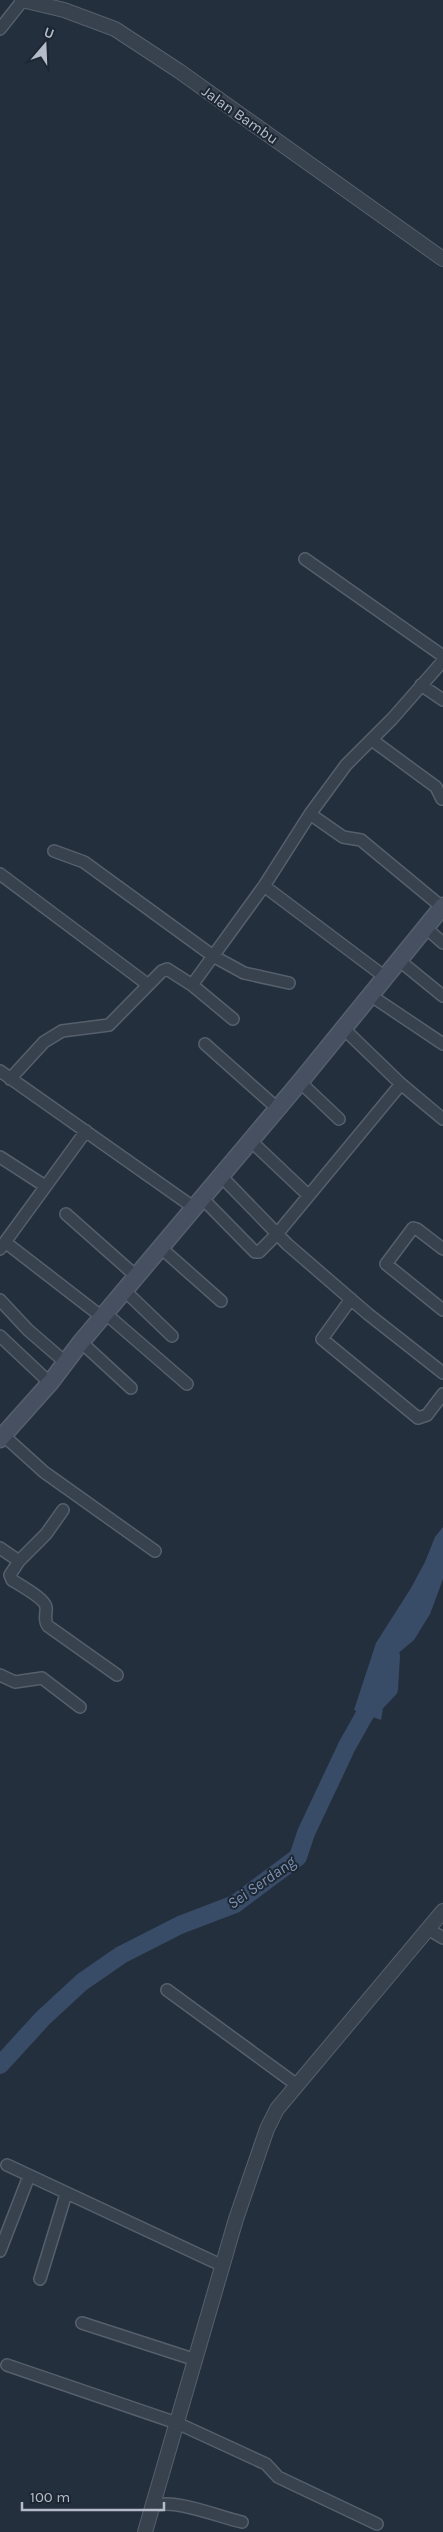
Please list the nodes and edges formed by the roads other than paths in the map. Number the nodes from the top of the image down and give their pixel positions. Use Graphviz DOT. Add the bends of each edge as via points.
graph roads {
  1 [pos="23,0"];
  2 [pos="0,29"];
  3 [pos="443,259"];
  4 [pos="305,559"];
  5 [pos="443,656"];
  6 [pos="443,661"];
  7 [pos="421,685"];
  8 [pos="443,700"];
  9 [pos="372,740"];
  10 [pos="442,799"];
  11 [pos="310,814"];
  12 [pos="54,851"];
  13 [pos="0,874"];
  14 [pos="264,886"];
  15 [pos="443,906"];
  16 [pos="426,928"];
  17 [pos="443,943"];
  18 [pos="212,956"];
  19 [pos="400,961"];
  20 [pos="385,977"];
  21 [pos="289,983"];
  22 [pos="147,984"];
  23 [pos="192,985"];
  24 [pos="370,995"];
  25 [pos="443,996"];
  26 [pos="233,1019"];
  27 [pos="343,1028"];
  28 [pos="205,1044"];
  29 [pos="443,1044"];
  30 [pos="0,1071"];
  31 [pos="10,1079"];
  32 [pos="300,1082"];
  33 [pos="401,1084"];
  34 [pos="277,1108"];
  35 [pos="339,1118"];
  36 [pos="443,1119"];
  37 [pos="86,1131"];
  38 [pos="250,1141"];
  39 [pos="0,1157"];
  40 [pos="221,1176"];
  41 [pos="45,1186"];
  42 [pos="308,1195"];
  43 [pos="197,1202"];
  44 [pos="66,1214"];
  45 [pos="277,1234"];
  46 [pos="3,1241"];
  47 [pos="160,1247"];
  48 [pos="443,1249"];
  49 [pos="136,1276"];
  50 [pos="124,1290"];
  51 [pos="351,1299"];
  52 [pos="0,1300"];
  53 [pos="221,1301"];
  54 [pos="443,1310"];
  55 [pos="104,1315"];
  56 [pos="0,1336"];
  57 [pos="172,1336"];
  58 [pos="81,1342"];
  59 [pos="65,1362"];
  60 [pos="443,1373"];
  61 [pos="50,1383"];
  62 [pos="187,1384"];
  63 [pos="131,1388"];
  64 [pos="443,1394"];
  65 [pos="2,1437"];
  66 [pos="63,1510"];
  67 [pos="0,1548"];
  68 [pos="155,1551"];
  69 [pos="19,1561"];
  70 [pos="0,1675"];
  71 [pos="117,1675"];
  72 [pos="80,1707"];
  73 [pos="443,1911"];
  74 [pos="428,1929"];
  75 [pos="443,1938"];
  76 [pos="167,1990"];
  77 [pos="297,2085"];
  78 [pos="8,2165"];
  79 [pos="29,2176"];
  80 [pos="66,2194"];
  81 [pos="0,2251"];
  82 [pos="223,2266"];
  83 [pos="40,2279"];
  84 [pos="82,2323"];
  85 [pos="196,2360"];
  86 [pos="7,2365"];
  87 [pos="177,2423"];
  88 [pos="153,2506"];
  89 [pos="242,2522"];
  90 [pos="377,2524"];
  91 [pos="145,2532"];
  1 -- 2 [label="street"];
  1 -- 3 [label="street, Jalan Bambu" via="64,10 114,29"];
  4 -- 5 [label="street"];
  6 -- 7 [label="street"];
  7 -- 8 [label="street"];
  7 -- 9 [label="street"];
  9 -- 10 [label="street" via="436,788"];
  9 -- 11 [label="street" via="346,765"];
  11 -- 14 [label="street"];
  11 -- 15 [label="street" via="343,837 360,840"];
  12 -- 18 [label="street" via="84,862"];
  13 -- 22 [label="street"];
  14 -- 18 [label="street"];
  14 -- 20 [label="street"];
  15 -- 16 [label="main road"];
  16 -- 17 [label="street"];
  16 -- 19 [label="main road"];
  18 -- 21 [label="street" via="244,973"];
  18 -- 23 [label="street"];
  19 -- 20 [label="main road"];
  19 -- 25 [label="street"];
  20 -- 24 [label="main road"];
  22 -- 23 [label="street" via="167,970"];
  22 -- 31 [label="street" via="109,1025 62,1031 44,1042"];
  23 -- 26 [label="street"];
  24 -- 27 [label="main road"];
  24 -- 29 [label="street"];
  27 -- 32 [label="main road"];
  27 -- 33 [label="street"];
  28 -- 34 [label="street"];
  30 -- 31 [label="street"];
  31 -- 37 [label="street"];
  32 -- 34 [label="main road"];
  32 -- 35 [label="street"];
  33 -- 36 [label="street"];
  33 -- 42 [label="street"];
  34 -- 38 [label="main road"];
  37 -- 41 [label="street"];
  37 -- 43 [label="street"];
  38 -- 40 [label="main road"];
  38 -- 42 [label="street"];
  39 -- 41 [label="street"];
  40 -- 43 [label="main road"];
  40 -- 45 [label="street"];
  41 -- 46 [label="street"];
  42 -- 45 [label="street"];
  43 -- 45 [label="street" via="257,1253"];
  43 -- 47 [label="main road"];
  44 -- 49 [label="street"];
  45 -- 51 [label="street"];
  46 -- 55 [label="street"];
  47 -- 49 [label="main road"];
  47 -- 53 [label="street"];
  48 -- 54 [label="street" via="413,1228 386,1264"];
  49 -- 50 [label="main road"];
  50 -- 55 [label="main road"];
  50 -- 57 [label="street"];
  51 -- 60 [label="street"];
  51 -- 64 [label="street" via="322,1339 418,1418 427,1415"];
  52 -- 59 [label="street"];
  55 -- 58 [label="main road"];
  55 -- 62 [label="street"];
  56 -- 61 [label="street"];
  58 -- 59 [label="main road"];
  58 -- 63 [label="street"];
  59 -- 61 [label="main road"];
  61 -- 65 [label="main road"];
  65 -- 68 [label="street" via="44,1472"];
  66 -- 69 [label="street" via="46,1534"];
  67 -- 69 [label="street"];
  69 -- 71 [label="street" via="10,1575 12,1580 44,1601 48,1626"];
  70 -- 72 [label="street" via="15,1682 42,1678"];
  73 -- 74 [label="street"];
  74 -- 75 [label="street"];
  74 -- 77 [label="street"];
  76 -- 77 [label="street"];
  77 -- 82 [label="street" via="277,2109 267,2129"];
  78 -- 79 [label="street"];
  79 -- 80 [label="street"];
  79 -- 81 [label="street"];
  80 -- 82 [label="street"];
  80 -- 83 [label="street"];
  82 -- 85 [label="street"];
  84 -- 85 [label="street"];
  85 -- 87 [label="street"];
  86 -- 87 [label="street"];
  87 -- 88 [label="street"];
  87 -- 90 [label="street" via="266,2464 278,2477"];
  88 -- 89 [label="street" via="179,2505"];
  88 -- 91 [label="street"];
}
